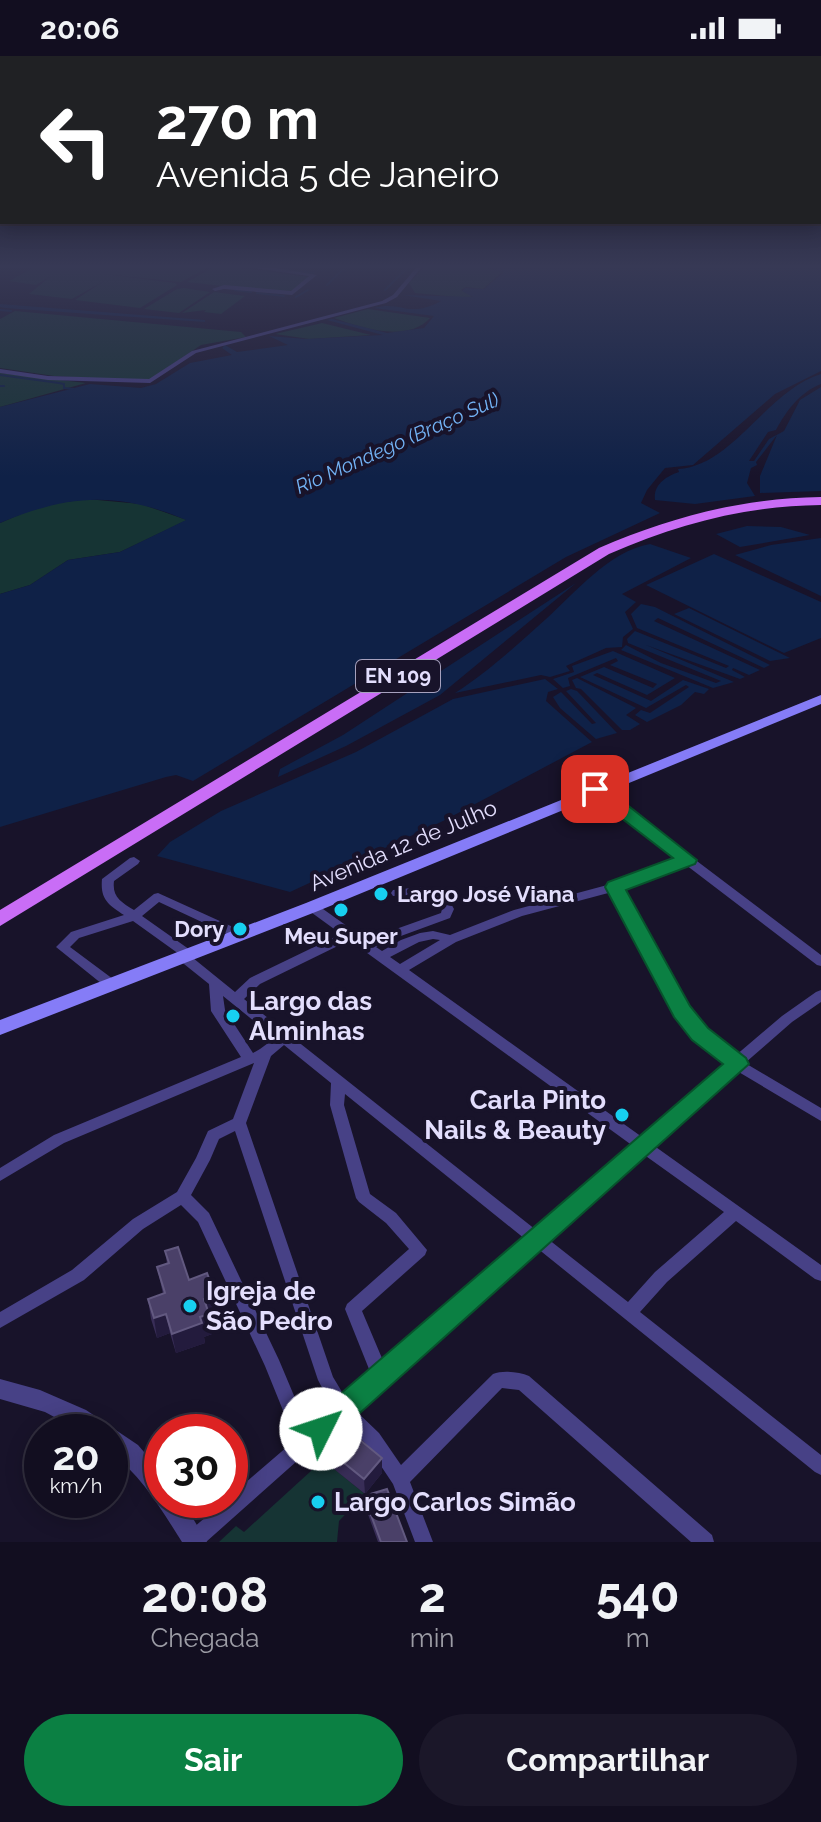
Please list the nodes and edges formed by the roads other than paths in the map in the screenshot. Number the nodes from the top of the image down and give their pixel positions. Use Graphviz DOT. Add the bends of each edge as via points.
graph roads {
  1 [pos="248,337"];
  2 [pos="0,371"];
  3 [pos="821,501"];
  4 [pos="821,699"];
  5 [pos="595,789"];
  6 [pos="688,860"];
  7 [pos="134,861"];
  8 [pos="615,887"];
  9 [pos="397,893"];
  10 [pos="312,907"];
  11 [pos="133,917"];
  12 [pos="0,919"];
  13 [pos="240,935"];
  14 [pos="350,935"];
  15 [pos="449,940"];
  16 [pos="367,947"];
  17 [pos="186,956"];
  18 [pos="381,957"];
  19 [pos="821,962"];
  20 [pos="399,970"];
  21 [pos="215,983"];
  22 [pos="112,985"];
  23 [pos="821,995"];
  24 [pos="236,999"];
  25 [pos="0,1028"];
  26 [pos="284,1038"];
  27 [pos="265,1053"];
  28 [pos="249,1058"];
  29 [pos="738,1064"];
  30 [pos="338,1082"];
  31 [pos="821,1115"];
  32 [pos="239,1123"];
  33 [pos="645,1147"];
  34 [pos="0,1175"];
  35 [pos="182,1196"];
  36 [pos="735,1212"];
  37 [pos="537,1241"];
  38 [pos="821,1274"];
  39 [pos="628,1313"];
  40 [pos="0,1321"];
  41 [pos="381,1377"];
  42 [pos="0,1389"];
  43 [pos="343,1410"];
  44 [pos="73,1414"];
  45 [pos="305,1443"];
  46 [pos="128,1452"];
  47 [pos="821,1466"];
  48 [pos="144,1469"];
  49 [pos="400,1479"];
  50 [pos="180,1518"];
  51 [pos="701,1540"];
  52 [pos="194,1541"];
  53 [pos="424,1542"];
  1 -- 2 [label="street" via="194,352 150,381"];
  3 -- 12 [label="main road, EN 109" via="725,508 649,530 604,551"];
  4 -- 5 [label="main road, Avenida 12 de Julho"];
  5 -- 6 [label="street"];
  5 -- 10 [label="main road, Avenida 12 de Julho"];
  6 -- 8 [label="street"];
  6 -- 19 [label="street"];
  7 -- 11 [label="street" via="108,879 107,889 112,901"];
  8 -- 15 [label="street" via="518,913"];
  8 -- 29 [label="street" via="682,1011 700,1034"];
  9 -- 16 [label="street" via="421,891 442,898 446,915 385,935"];
  10 -- 13 [label="main road, Avenida 12 de Julho"];
  10 -- 14 [label="street"];
  11 -- 13 [label="street" via="158,897"];
  11 -- 17 [label="street"];
  11 -- 22 [label="street" via="75,935 62,947"];
  13 -- 17 [label="main road, Avenida 12 de Julho"];
  14 -- 16 [label="street"];
  14 -- 24 [label="street" via="255,981"];
  15 -- 18 [label="street" via="431,935"];
  15 -- 20 [label="street"];
  16 -- 18 [label="street"];
  17 -- 21 [label="street"];
  17 -- 22 [label="main road, Avenida 12 de Julho"];
  18 -- 20 [label="street"];
  20 -- 33 [label="street"];
  21 -- 24 [label="street"];
  21 -- 28 [label="street" via="218,1011"];
  22 -- 25 [label="main road, Avenida 12 de Julho"];
  23 -- 29 [label="street"];
  24 -- 26 [label="street"];
  26 -- 27 [label="street"];
  26 -- 30 [label="street"];
  27 -- 28 [label="street"];
  27 -- 32 [label="street"];
  28 -- 34 [label="street" via="59,1139"];
  29 -- 31 [label="street"];
  29 -- 33 [label="street"];
  30 -- 37 [label="street"];
  30 -- 41 [label="street" via="337,1105 364,1198 391,1218 419,1250 353,1309"];
  32 -- 35 [label="street" via="213,1135"];
  32 -- 43 [label="street" via="326,1380"];
  33 -- 36 [label="street"];
  33 -- 37 [label="street"];
  35 -- 40 [label="street" via="138,1224 78,1275"];
  35 -- 45 [label="street" via="204,1218"];
  36 -- 38 [label="street"];
  36 -- 39 [label="street"];
  37 -- 39 [label="street"];
  37 -- 41 [label="street"];
  39 -- 47 [label="street"];
  41 -- 43 [label="street"];
  42 -- 44 [label="street" via="33,1395"];
  43 -- 45 [label="street"];
  43 -- 49 [label="street" via="373,1439"];
  45 -- 52 [label="street"];
  46 -- 48 [label="street"];
  49 -- 51 [label="street" via="499,1380 523,1382"];
  49 -- 53 [label="street"];
  50 -- 52 [label="street"];
}
